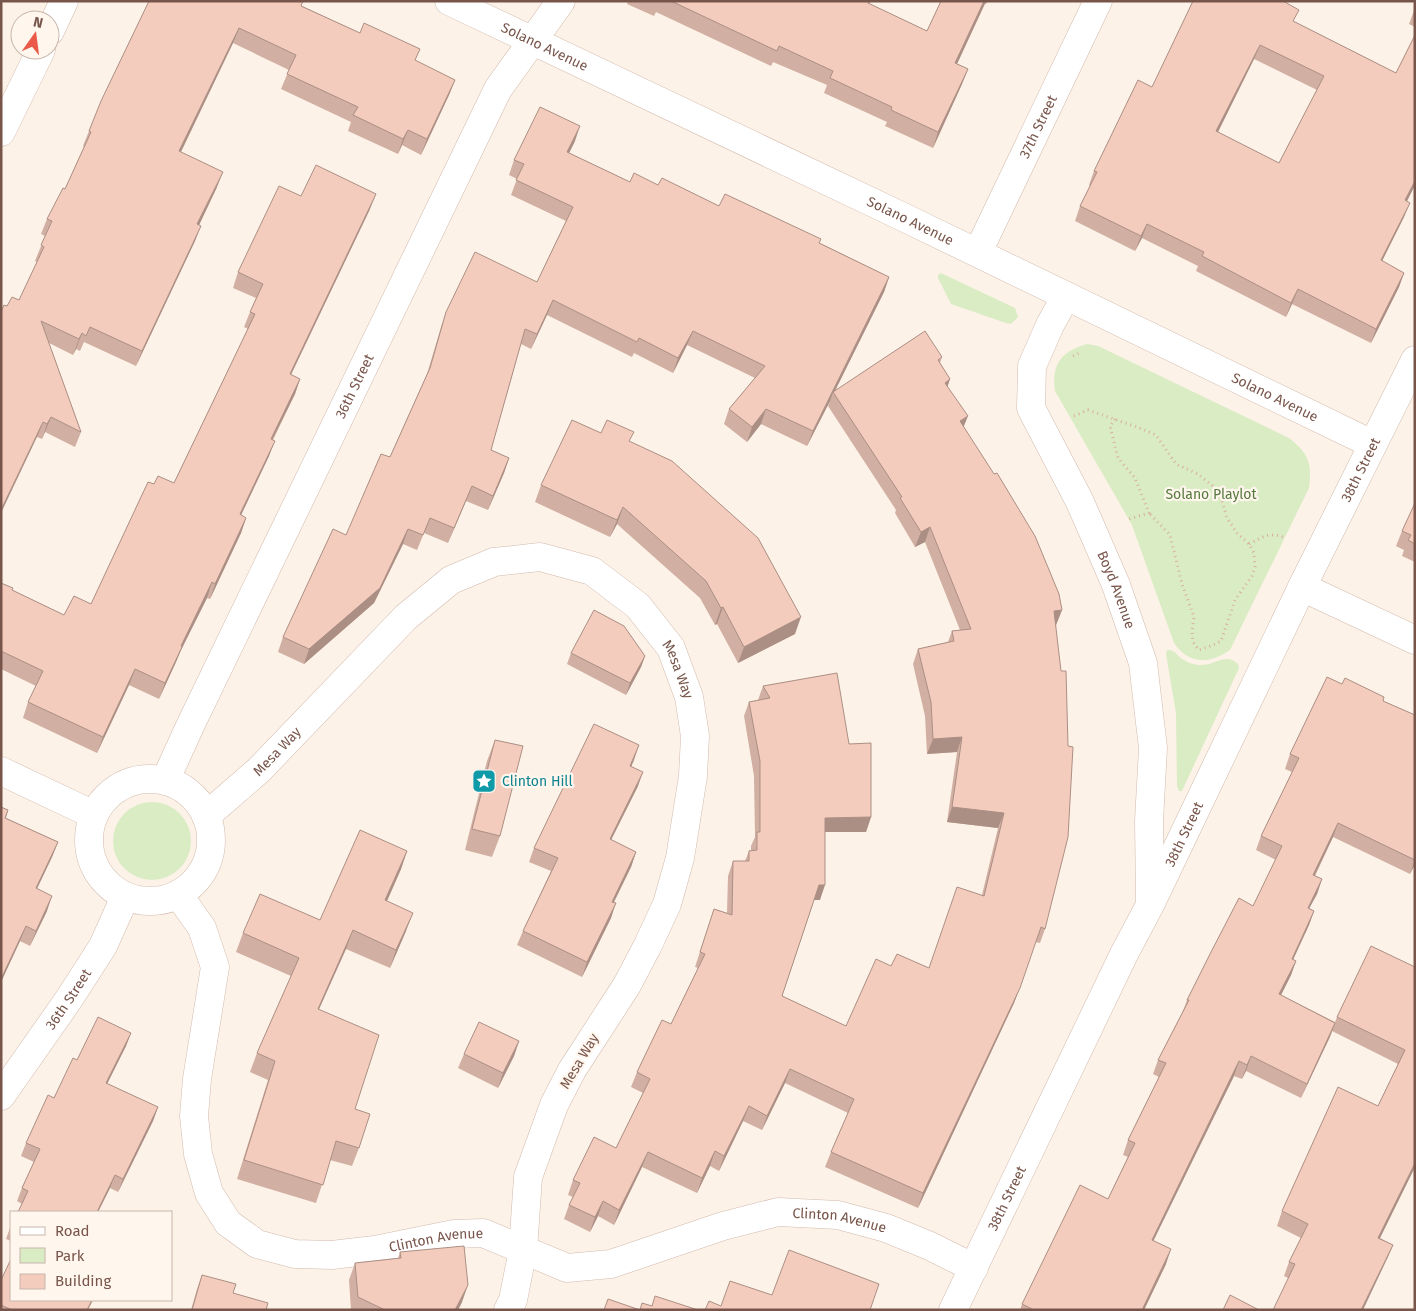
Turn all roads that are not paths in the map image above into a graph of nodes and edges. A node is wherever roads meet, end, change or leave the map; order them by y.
1 (449, 1) edge
2 (561, 1) edge
3 (1098, 1) edge
4 (532, 41) junction
5 (36, 60) edge
6 (1, 132) edge
7 (978, 252) junction
8 (1066, 296) junction
9 (1415, 360) edge
10 (1372, 444) junction
11 (1302, 587) junction
12 (1415, 640) edge
13 (1, 771) edge
14 (165, 781) junction
15 (94, 815) junction
16 (206, 816) junction
17 (178, 894) junction
18 (126, 897) junction
19 (1150, 906) junction
20 (1, 1096) edge
21 (523, 1250) junction
22 (974, 1268) junction
23 (508, 1310) edge
24 (954, 1310) edge

1 - 4 street, Solano Avenue
2 - 4 street, 36th Street
3 - 7 street, 37th Street
4 - 7 street, Solano Avenue
4 - 14 street, 36th Street
5 - 6 street
7 - 8 street, Solano Avenue
8 - 10 street, Solano Avenue
8 - 19 street, Boyd Avenue
9 - 10 street, 38th Street
10 - 11 street, 38th Street
11 - 12 street
11 - 19 street, 38th Street
13 - 15 street
14 - 15 street
14 - 16 street
15 - 18 street
16 - 17 street
16 - 21 street, Mesa Way
17 - 18 street
17 - 21 street, Clinton Avenue
18 - 20 street, 36th Street
19 - 22 street, 38th Street
21 - 22 street, Clinton Avenue
21 - 23 street
22 - 24 street, 38th Street

